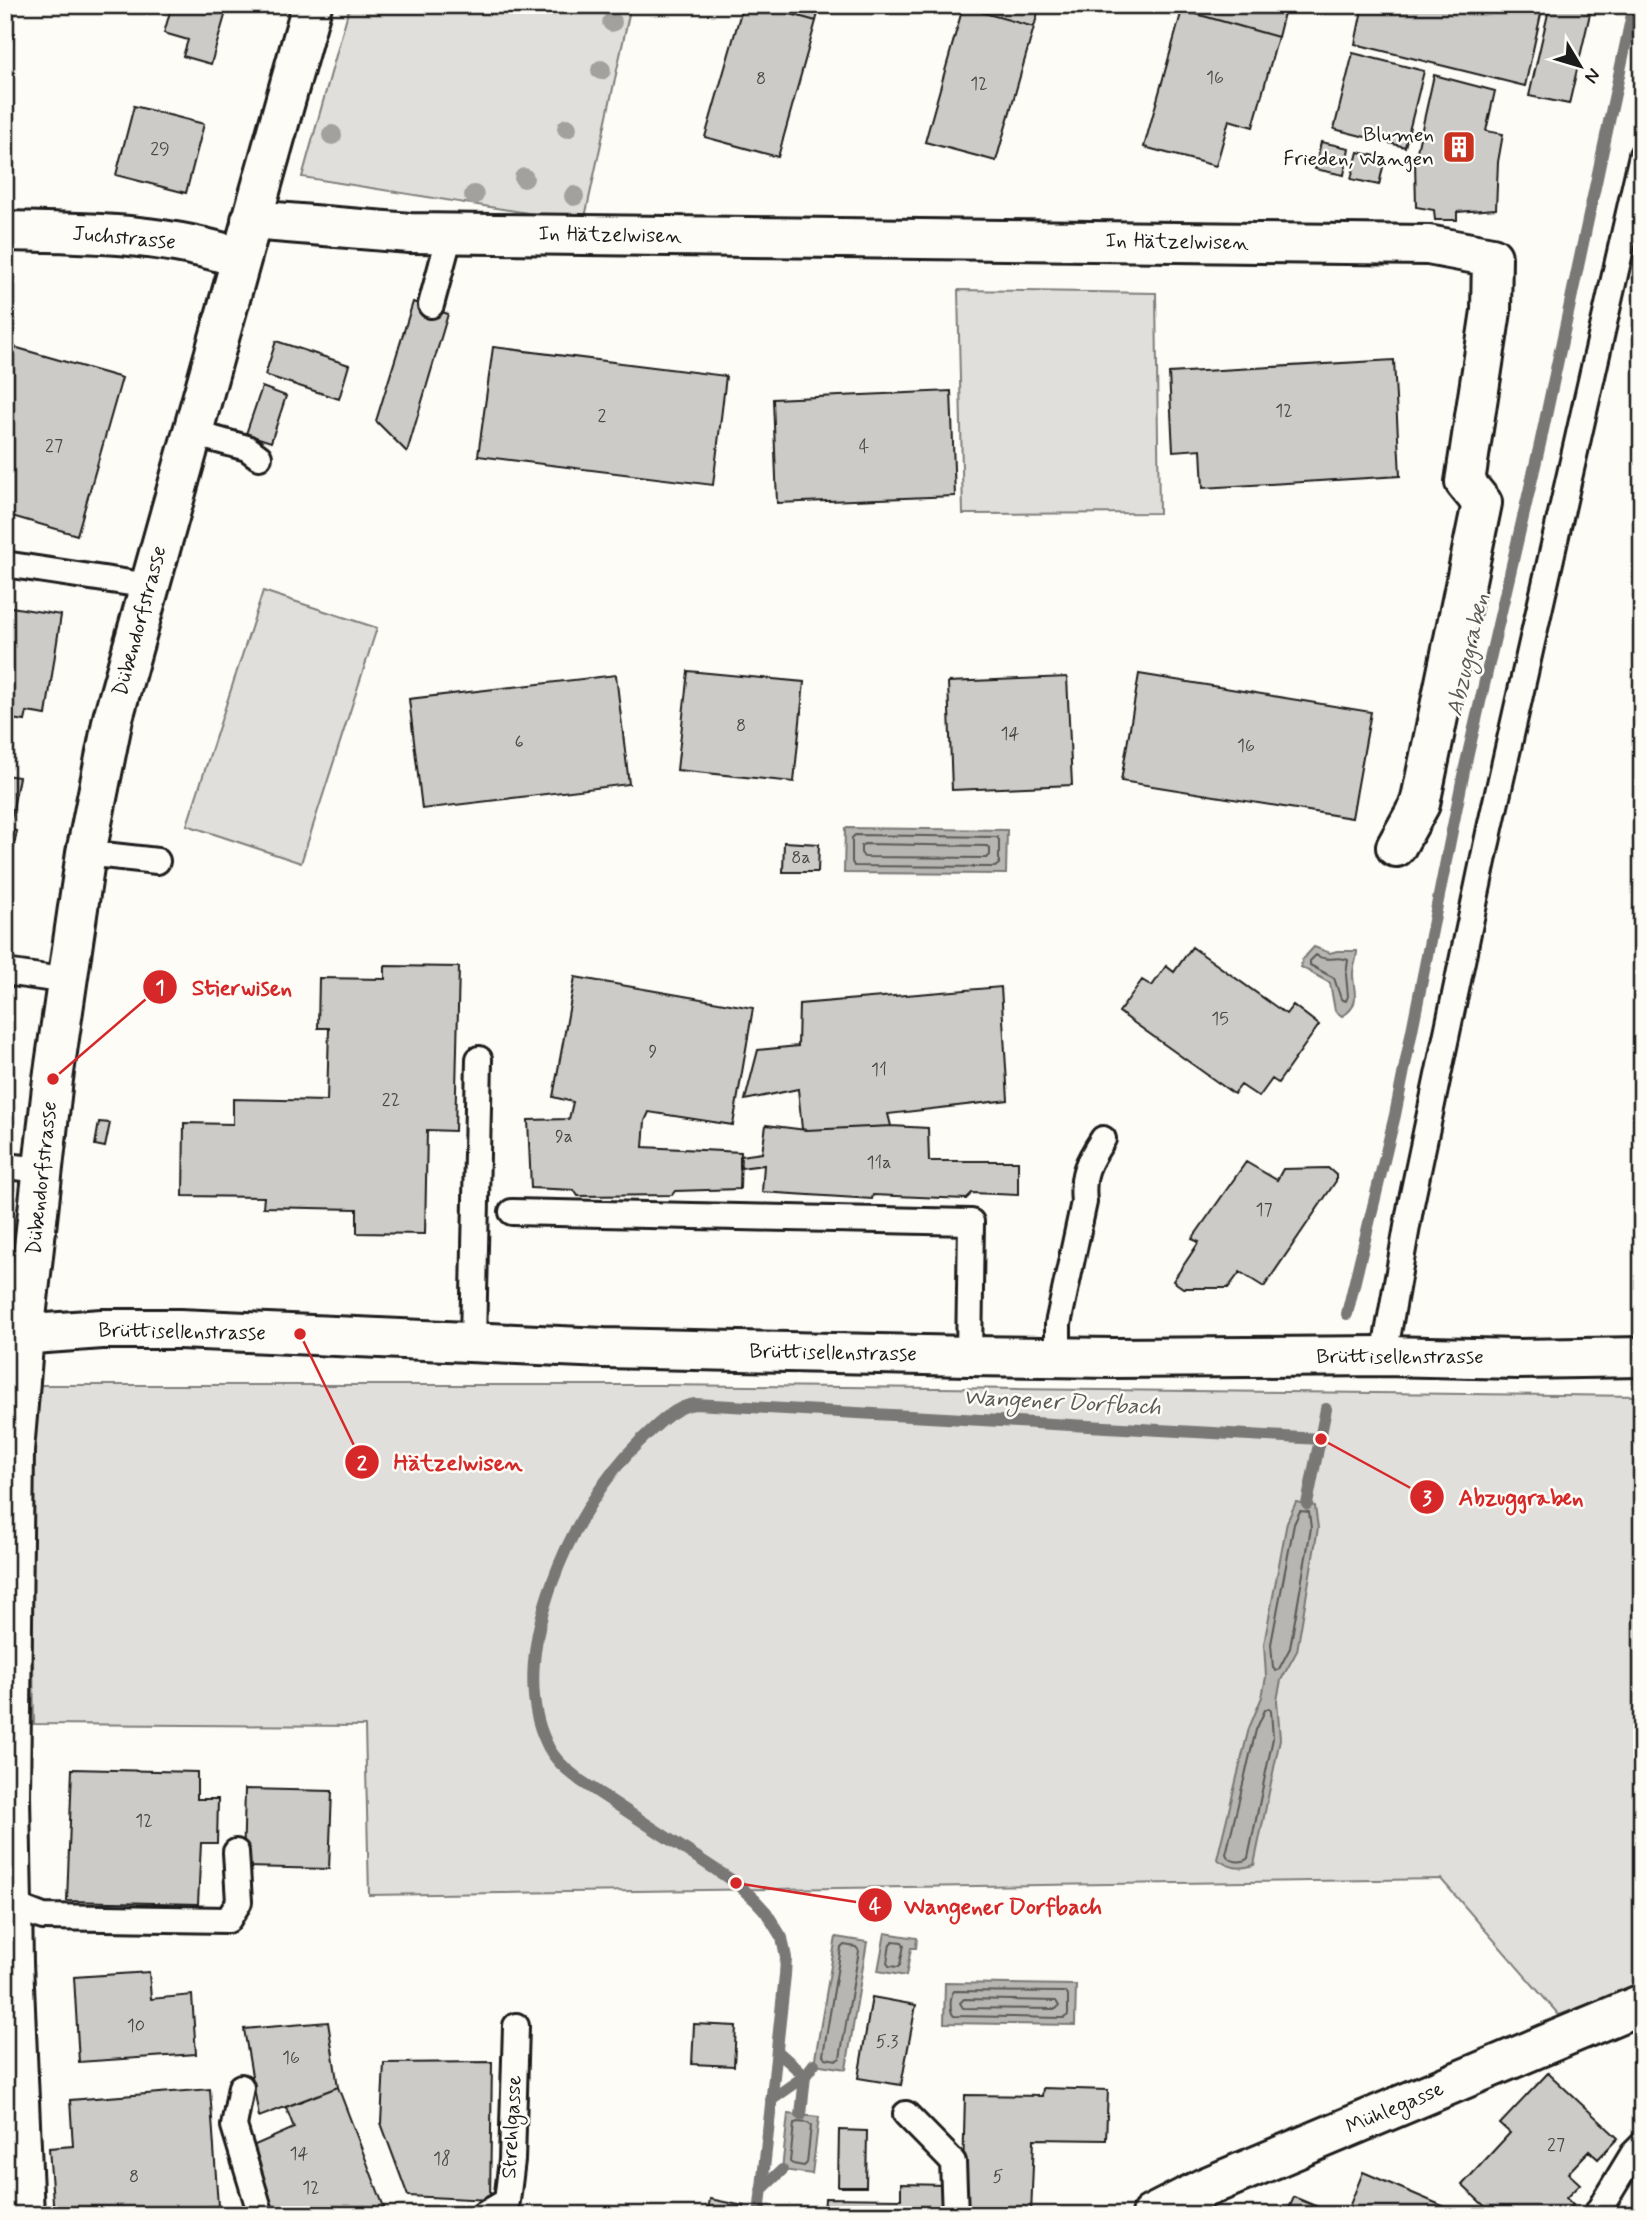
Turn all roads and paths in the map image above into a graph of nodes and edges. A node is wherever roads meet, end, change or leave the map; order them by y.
1 (312, 5) edge
2 (1642, 155) edge
3 (251, 220) junction
4 (5, 231) edge
5 (450, 234) junction
6 (240, 258) junction
7 (431, 305) dead end
8 (192, 433) junction
9 (260, 457) dead end
10 (11, 565) dead end
11 (149, 586) junction
12 (1396, 847) dead end
13 (86, 853) junction
14 (156, 860) dead end
15 (5, 972) edge
16 (68, 981) junction
17 (479, 1059) dead end
18 (1103, 1139) dead end
19 (5, 1166) edge
20 (43, 1170) junction
21 (512, 1212) dead end
22 (15, 1336) edge
23 (473, 1342) junction
24 (969, 1356) junction
25 (1384, 1356) junction
26 (1058, 1357) junction
27 (1642, 1357) edge
28 (236, 1852) dead end
29 (9, 1888) edge
30 (1642, 2004) edge
31 (516, 2026) dead end
32 (241, 2087) dead end
33 (906, 2114) dead end
34 (1642, 2145) edge
35 (24, 2215) edge
36 (261, 2215) edge
37 (483, 2215) edge
38 (954, 2215) edge
39 (1151, 2215) edge
40 (1596, 2215) edge

1 - 3 street, Dübendorfstrasse
2 - 25 lane
3 - 5 street, In Hätzelwisen
3 - 6 street, Dübendorfstrasse
4 - 6 street, Juchstrasse
5 - 7 lane
5 - 12 street, In Hätzelwisen
6 - 8 street, Dübendorfstrasse
8 - 9 lane
8 - 11 street, Dübendorfstrasse
10 - 11 lane
11 - 13 street, Dübendorfstrasse
13 - 14 lane
13 - 16 street, Dübendorfstrasse
15 - 16 lane
16 - 20 street, Dübendorfstrasse
17 - 23 lane
18 - 26 lane
19 - 20 lane
20 - 22 street, Dübendorfstrasse
21 - 24 lane
22 - 23 street, Brüttisellenstrasse
22 - 29 street, Dübendorfstrasse
23 - 24 street, Brüttisellenstrasse
24 - 26 street, Brüttisellenstrasse
25 - 26 street, Brüttisellenstrasse
25 - 27 street, Brüttisellenstrasse
28 - 29 lane
29 - 35 street, Dübendorfstrasse
30 - 39 street, Mühlegasse
31 - 37 lane, Strehlgasse
32 - 36 lane
33 - 38 lane
34 - 40 lane

